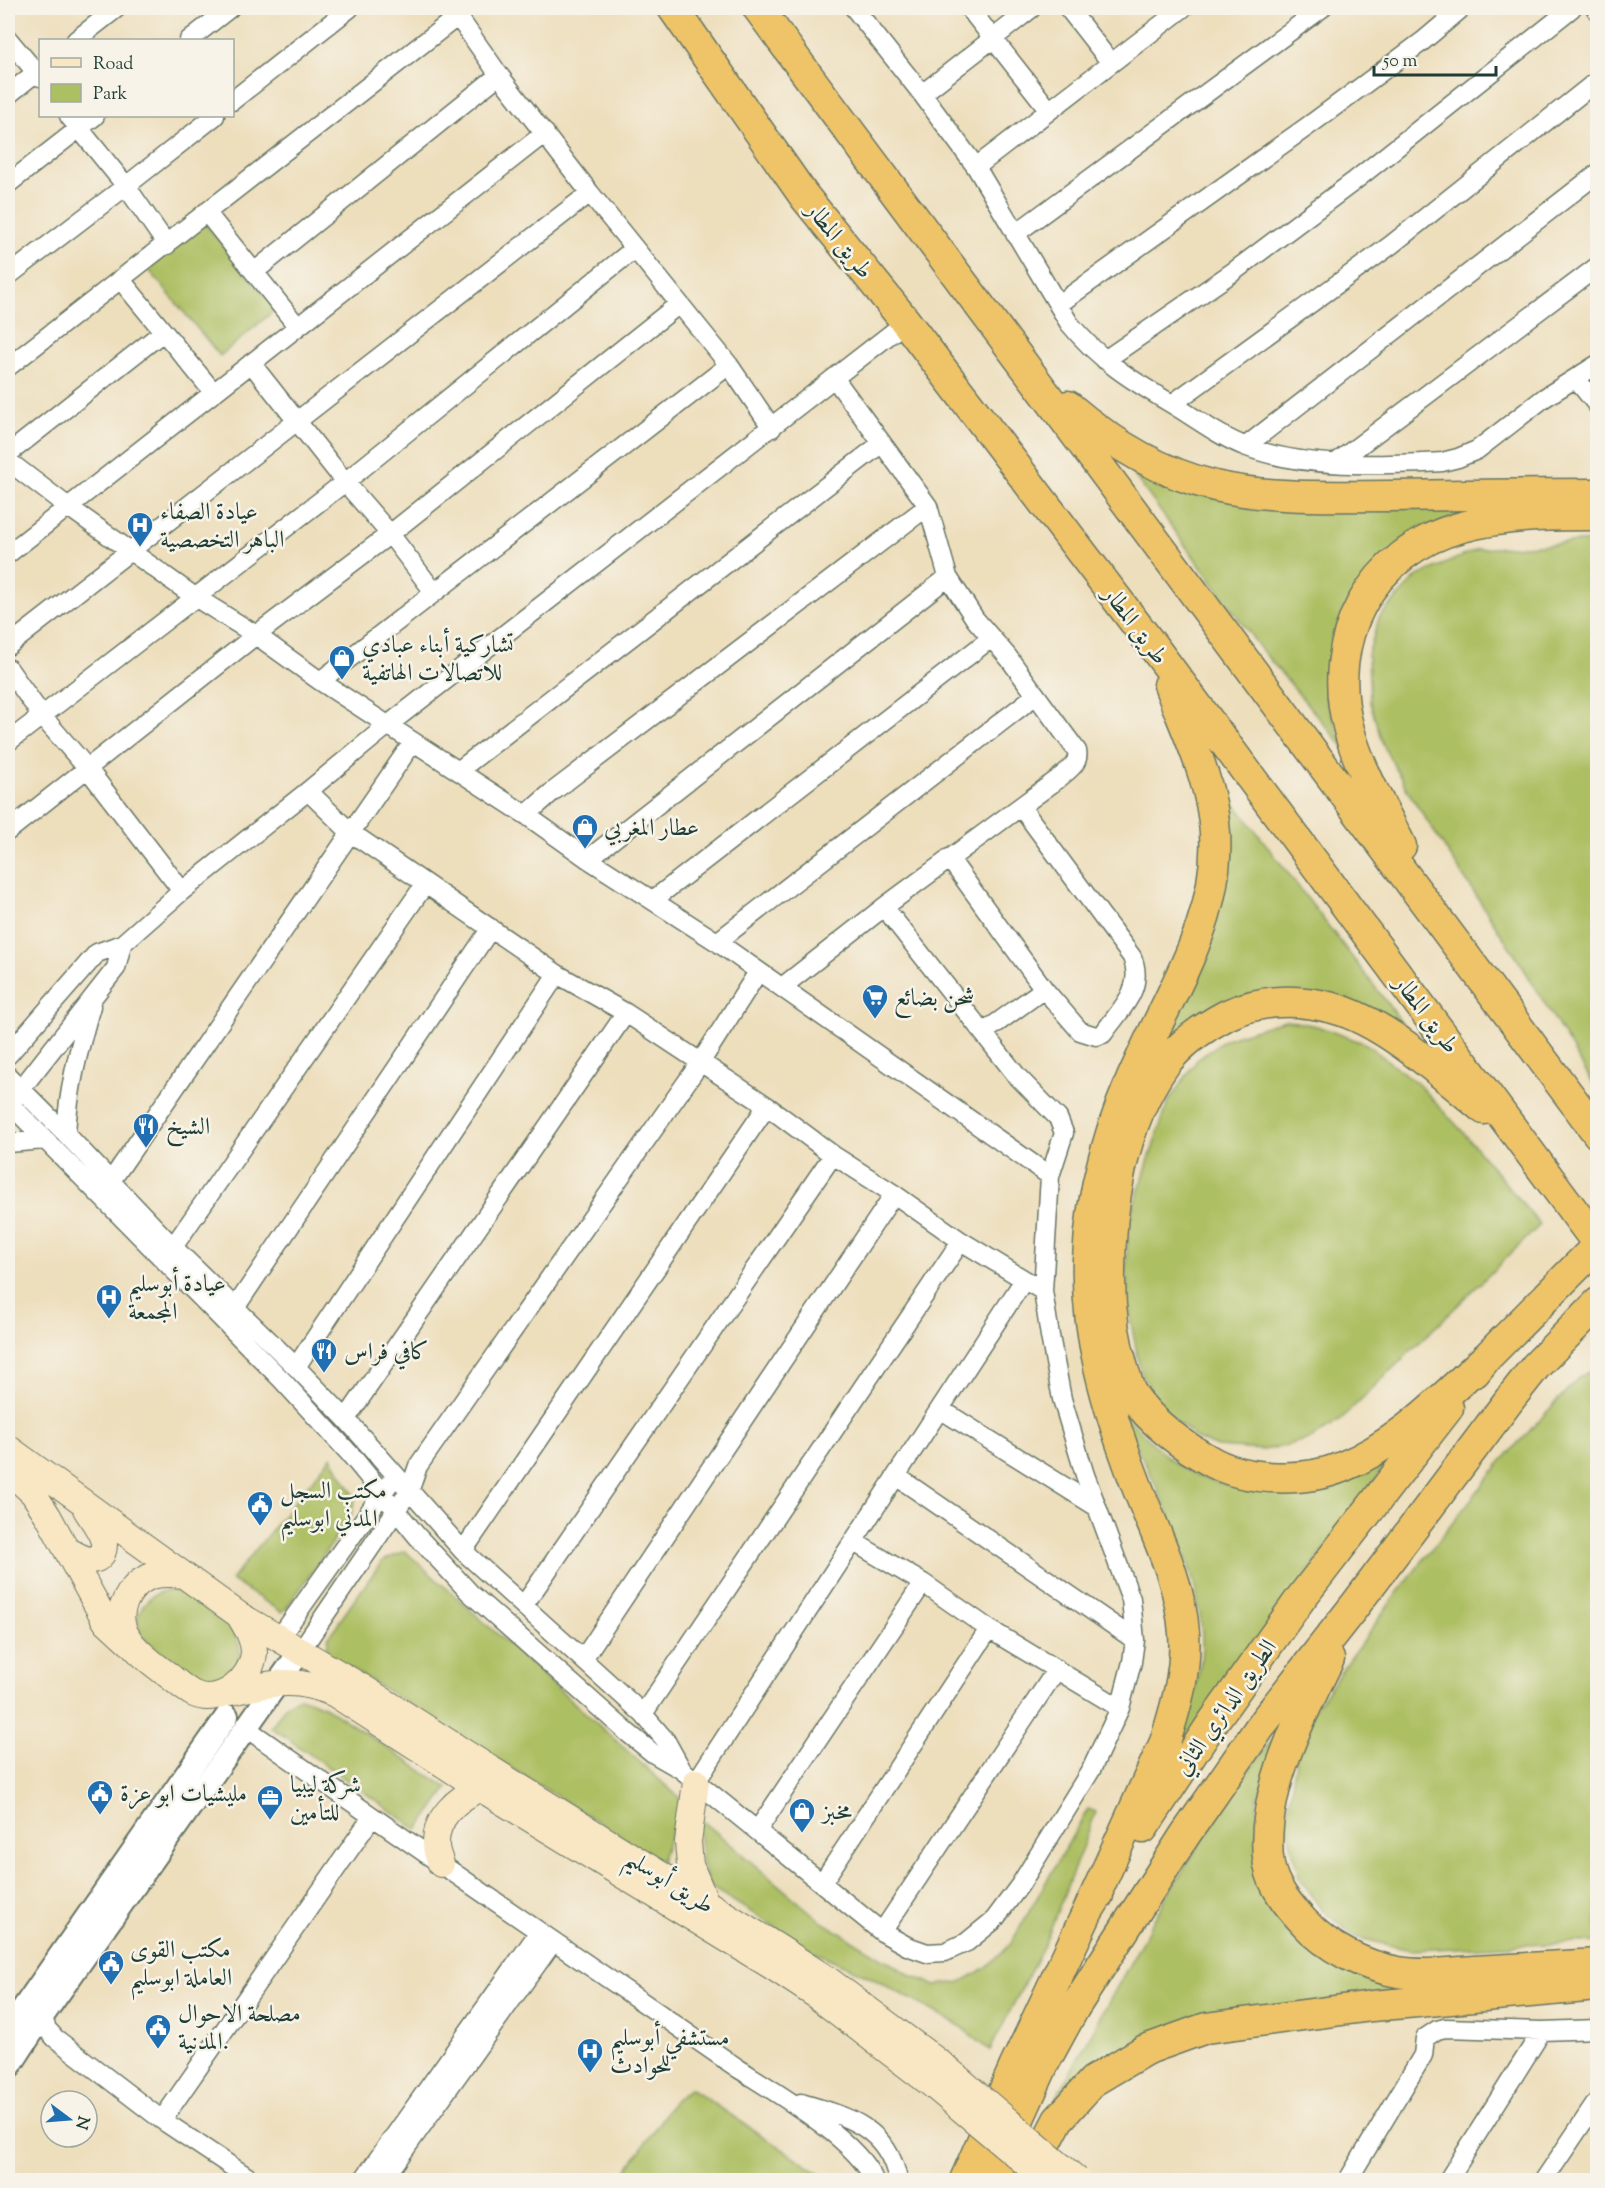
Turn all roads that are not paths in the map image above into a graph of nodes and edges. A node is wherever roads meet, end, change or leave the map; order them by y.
1 (117, 8) edge
2 (230, 8) edge
3 (350, 8) edge
4 (673, 8) edge
5 (758, 8) edge
6 (854, 8) edge
7 (969, 8) edge
8 (1032, 8) edge
9 (1068, 8) edge
10 (1322, 8) edge
11 (1462, 8) edge
12 (1572, 8) edge
13 (1175, 10) edge
14 (455, 12) edge
15 (993, 38) junction
16 (8, 39) edge
17 (77, 39) edge
18 (190, 39) edge
19 (1111, 63) junction
20 (39, 73) edge
21 (499, 75) junction
22 (1598, 80) edge
23 (8, 94) edge
24 (922, 94) junction
25 (234, 99) edge
26 (1049, 110) junction
27 (91, 117) edge
28 (214, 117) edge
29 (73, 122) edge
30 (545, 133) junction
31 (975, 167) junction
32 (1598, 173) edge
33 (8, 184) edge
34 (126, 186) junction
35 (590, 193) junction
36 (206, 212) junction
37 (1015, 234) junction
38 (167, 245) junction
39 (634, 249) junction
40 (1598, 266) edge
41 (255, 272) junction
42 (8, 276) edge
43 (121, 280) junction
44 (679, 304) junction
45 (1059, 304) junction
46 (906, 322) junction
47 (298, 327) junction
48 (163, 332) junction
49 (1105, 360) junction
50 (250, 363) junction
51 (1598, 364) edge
52 (729, 365) junction
53 (8, 367) edge
54 (1032, 377) junction
55 (834, 379) junction
56 (1576, 379) junction
57 (214, 393) junction
58 (1172, 404) junction
59 (1598, 406) edge
60 (298, 422) junction
61 (772, 428) junction
62 (882, 443) junction
63 (1246, 446) junction
64 (8, 454) edge
65 (8, 461) edge
66 (1336, 463) junction
67 (345, 482) junction
68 (1598, 494) edge
69 (67, 506) junction
70 (928, 506) junction
71 (1598, 515) edge
72 (390, 534) junction
73 (130, 550) junction
74 (8, 554) edge
75 (948, 578) junction
76 (434, 592) junction
77 (195, 597) junction
78 (256, 635) junction
79 (990, 639) junction
80 (8, 646) edge
81 (1155, 649) junction
82 (8, 668) edge
83 (320, 681) junction
84 (1036, 695) junction
85 (42, 716) junction
86 (388, 725) junction
87 (8, 742) edge
88 (413, 742) junction
89 (87, 768) junction
90 (458, 771) junction
91 (308, 791) junction
92 (1021, 807) junction
93 (526, 815) junction
94 (8, 831) edge
95 (350, 832) junction
96 (949, 858) junction
97 (588, 859) junction
98 (425, 884) junction
99 (182, 891) junction
100 (653, 900) junction
101 (1426, 900) junction
102 (884, 907) junction
103 (491, 928) junction
104 (717, 942) junction
105 (122, 944) junction
106 (758, 972) junction
107 (557, 974) junction
108 (782, 987) junction
109 (1044, 989) junction
110 (93, 998) junction
111 (626, 1013) junction
112 (983, 1033) junction
113 (8, 1055) edge
114 (700, 1063) junction
115 (8, 1076) edge
116 (21, 1090) junction
117 (8, 1104) edge
118 (767, 1106) junction
119 (66, 1134) junction
120 (1598, 1134) edge
121 (1519, 1137) junction
122 (45, 1140) junction
123 (8, 1143) edge
124 (833, 1155) junction
125 (1050, 1176) junction
126 (111, 1181) junction
127 (894, 1194) junction
128 (961, 1241) junction
129 (1598, 1244) edge
130 (173, 1247) junction
131 (1024, 1280) junction
132 (1043, 1291) junction
133 (235, 1308) junction
134 (1592, 1308) edge
135 (1487, 1357) junction
136 (296, 1367) junction
137 (940, 1409) junction
138 (346, 1419) junction
139 (8, 1448) edge
140 (418, 1466) junction
141 (8, 1470) edge
142 (397, 1475) junction
143 (896, 1476) junction
144 (410, 1489) junction
145 (381, 1491) junction
146 (81, 1501) junction
147 (1097, 1507) junction
148 (397, 1509) junction
149 (854, 1542) junction
150 (67, 1550) junction
151 (463, 1551) junction
152 (182, 1575) junction
153 (923, 1583) junction
154 (1356, 1604) junction
155 (524, 1605) junction
156 (239, 1615) junction
157 (989, 1629) junction
158 (1135, 1640) junction
159 (130, 1643) junction
160 (291, 1643) junction
161 (584, 1659) junction
162 (1057, 1669) junction
163 (278, 1683) junction
164 (1120, 1708) junction
165 (233, 1712) junction
166 (643, 1714) junction
167 (689, 1776) junction
168 (480, 1788) junction
169 (372, 1817) junction
170 (757, 1831) junction
171 (441, 1864) junction
172 (822, 1883) junction
173 (706, 1904) junction
174 (1088, 1911) junction
175 (882, 1932) junction
176 (546, 1937) junction
177 (1598, 1964) edge
178 (1598, 1986) edge
179 (34, 1991) junction
180 (42, 2017) junction
181 (1598, 2029) edge
182 (8, 2030) edge
183 (1542, 2031) junction
184 (8, 2069) edge
185 (940, 2077) junction
186 (786, 2100) junction
187 (1598, 2100) edge
188 (162, 2120) junction
189 (252, 2181) edge
190 (363, 2181) edge
191 (383, 2181) edge
192 (874, 2181) edge
193 (898, 2181) edge
194 (965, 2181) edge
195 (994, 2181) edge
196 (1026, 2181) edge
197 (1046, 2181) edge
198 (1077, 2181) edge
199 (1348, 2181) edge
200 (1448, 2181) edge
201 (1544, 2181) edge

1 - 17 street
2 - 18 street
3 - 25 street
4 - 46 highway, طريق المطار
5 - 54 highway
6 - 24 street
7 - 15 street
8 - 15 street
9 - 19 street
10 - 37 street
11 - 45 street
12 - 49 street
13 - 19 street
14 - 21 street
14 - 36 street
15 - 24 street
15 - 26 street
16 - 20 street
19 - 26 street
20 - 23 street
21 - 30 street
21 - 41 street
22 - 58 street
24 - 31 street
26 - 31 street
27 - 29 street
28 - 34 street
29 - 33 street
29 - 34 street
30 - 35 street
30 - 47 street
31 - 37 street
32 - 63 street
34 - 38 street
34 - 42 street
35 - 39 street
35 - 60 street
36 - 38 street
36 - 41 street
37 - 45 street
38 - 43 street
39 - 44 street
39 - 67 street
40 - 66 street
41 - 47 street
43 - 48 street
43 - 53 street
44 - 52 street
44 - 72 street
45 - 49 street
46 - 55 street
46 - 81 highway, طريق المطار
47 - 50 street
48 - 57 street
48 - 64 street
49 - 58 street
50 - 57 street
50 - 60 street
51 - 56 street
52 - 61 street
52 - 76 street
54 - 68 highway
54 - 101 highway
55 - 61 street
55 - 62 street
56 - 59 street
56 - 66 street
57 - 69 street
58 - 63 street
60 - 67 street
60 - 73 street
61 - 86 street
62 - 70 street
62 - 90 street
63 - 66 street
65 - 69 street
67 - 72 street
67 - 77 street
69 - 73 street
69 - 74 street
70 - 75 street
70 - 93 street
71 - 101 highway
72 - 76 street
72 - 78 street
73 - 77 street
73 - 80 street
75 - 79 street
75 - 97 street
76 - 83 street
77 - 78 street
77 - 85 street
78 - 83 street
78 - 89 street
79 - 84 street
79 - 100 street
81 - 121 highway, طريق المطار
81 - 174 highway
82 - 85 street
83 - 86 street
84 - 92 street
84 - 104 street
85 - 87 street
85 - 89 street
86 - 88 street
86 - 91 street
88 - 90 street
88 - 95 street
89 - 94 street
89 - 99 street
90 - 93 street
91 - 95 street
91 - 99 street
92 - 96 street
92 - 109 street
93 - 97 street
95 - 98 street
95 - 126 street
96 - 102 street
96 - 109 street
97 - 100 street
98 - 103 street
98 - 130 street
99 - 105 street
100 - 104 street
101 - 120 highway
102 - 108 street
102 - 112 street
103 - 107 street
103 - 133 street
104 - 106 street
105 - 110 street
105 - 113 street
106 - 108 street
106 - 114 street
107 - 111 street
107 - 136 street
108 - 125 street
109 - 112 street
110 - 116 street
110 - 119 street
111 - 114 street
111 - 138 street
112 - 125 street
114 - 118 street
114 - 140 street
115 - 116 street
116 - 117 street
116 - 119 street
117 - 122 street
118 - 124 street
118 - 151 street
119 - 126 street
121 - 129 highway, طريق المطار
121 - 135 highway
122 - 123 street
122 - 145 street
124 - 127 street
124 - 155 street
125 - 132 street
126 - 130 street
127 - 128 street
127 - 161 street
128 - 131 street
128 - 166 street
129 - 135 highway, الطريق الدائري الثاني
130 - 133 street
131 - 132 street
131 - 137 street
132 - 147 street
133 - 136 street
134 - 154 highway, الطريق الدائري الثاني
135 - 174 highway, الطريق الدائري الثاني
136 - 138 street
137 - 143 street
137 - 147 street
138 - 142 street
139 - 146 main road, طريق أبوسليم
140 - 142 street
140 - 144 street
141 - 150 main road
142 - 144 street
142 - 145 street
143 - 149 street
143 - 158 street
144 - 148 street
144 - 151 street
145 - 148 street
145 - 160 street
146 - 150 main road
146 - 152 main road, طريق أبوسليم
147 - 158 street
148 - 160 street
148 - 167 street
149 - 153 street
149 - 167 street
150 - 159 main road
151 - 155 street
152 - 156 main road, طريق أبوسليم
152 - 159 main road
153 - 157 street
153 - 170 street
154 - 177 highway
154 - 195 highway, الطريق الدائري الثاني
155 - 161 street
156 - 160 main road, طريق أبوسليم
156 - 165 main road
157 - 162 street
157 - 172 street
158 - 164 street
159 - 165 main road, طريق أبوسليم
160 - 163 street
160 - 173 main road, طريق أبوسليم
161 - 166 street
162 - 164 street
162 - 175 street
163 - 165 main road, طريق أبوسليم
163 - 165 street
163 - 168 main road, طريق أبوسليم
164 - 175 street
165 - 169 street
165 - 179 street
165 - 180 street
166 - 167 street
167 - 170 street
167 - 173 main road
168 - 171 main road
168 - 185 main road, طريق أبوسليم
169 - 171 street
169 - 188 street
170 - 172 street
171 - 176 street
172 - 175 street
173 - 185 main road, طريق أبوسليم
174 - 194 highway, الطريق الدائري الثاني
176 - 186 street
176 - 190 street
176 - 191 street
178 - 196 highway
179 - 180 street
179 - 182 street
180 - 184 street
180 - 188 street
181 - 183 street
183 - 199 street
183 - 200 street
185 - 197 main road, طريق أبوسليم, bridge
185 - 198 main road, طريق أبوسليم, bridge
186 - 192 street
186 - 193 street
187 - 201 street
188 - 189 street

